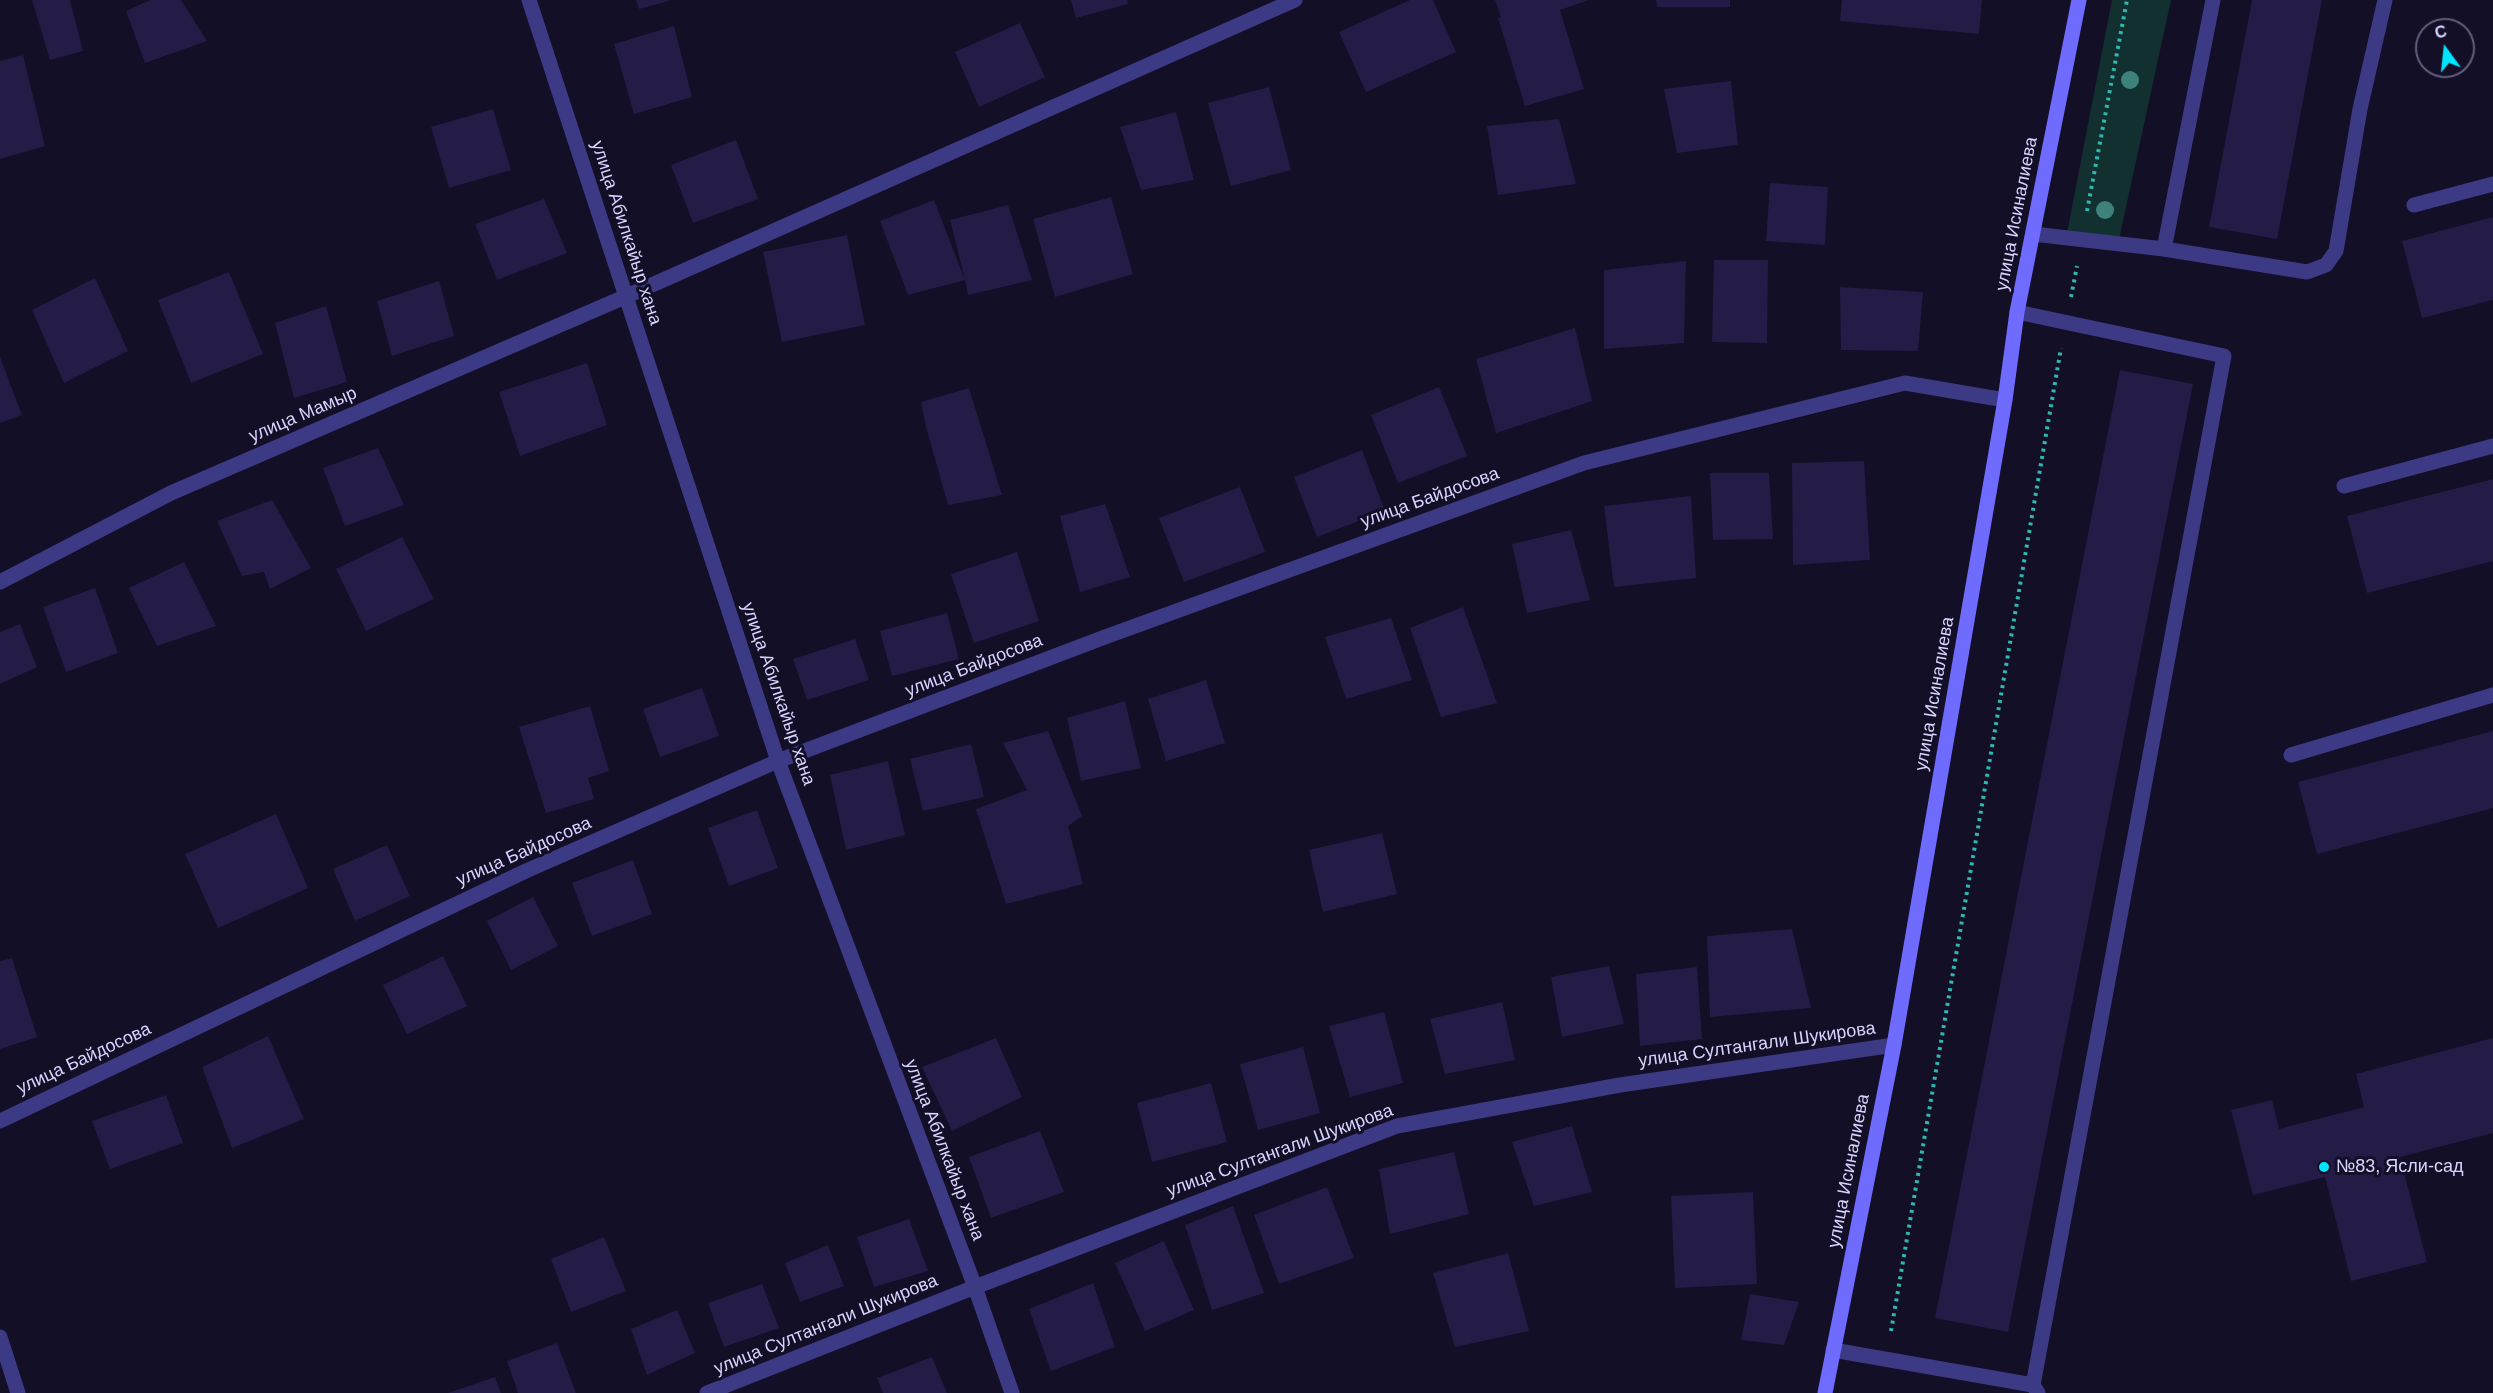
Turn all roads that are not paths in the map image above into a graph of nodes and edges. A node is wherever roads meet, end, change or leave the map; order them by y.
1 (529, 0) edge
2 (1294, 0) edge
3 (2079, 0) edge
4 (2213, 0) edge
5 (2385, 0) edge
6 (2493, 184) edge
7 (2414, 205) dead end
8 (2033, 234) junction
9 (2164, 249) junction
10 (627, 296) junction
11 (2017, 312) junction
12 (2005, 400) junction
13 (2493, 446) edge
14 (2344, 486) dead end
15 (0, 582) edge
16 (2493, 695) edge
17 (2291, 754) dead end
18 (778, 760) junction
19 (1894, 1045) junction
20 (0, 1121) edge
21 (975, 1287) junction
22 (0, 1337) edge
23 (1833, 1350) junction
24 (2036, 1389) edge
25 (18, 1393) edge
26 (707, 1393) edge
27 (1012, 1393) edge
28 (1825, 1393) edge

1 - 10 street, улица Абилкайыр хана
2 - 10 street, улица Мамыр
3 - 8 street, улица Исиналиева
4 - 9 street
5 - 9 street
6 - 7 street
8 - 9 street
8 - 11 street, улица Исиналиева
10 - 15 street, улица Мамыр
10 - 18 street, улица Абилкайыр хана
11 - 12 street, улица Исиналиева
11 - 24 street
12 - 18 street, улица Байдосова
12 - 19 street, улица Исиналиева
13 - 14 street
16 - 17 street
18 - 20 street, улица Байдосова
18 - 21 street, улица Абилкайыр хана
19 - 21 street, улица Султангали Шукирова
19 - 23 street, улица Исиналиева
21 - 26 street, улица Султангали Шукирова
21 - 27 street, улица Абилкайыр хана
22 - 25 street
23 - 24 street
23 - 28 street, улица Исиналиева

